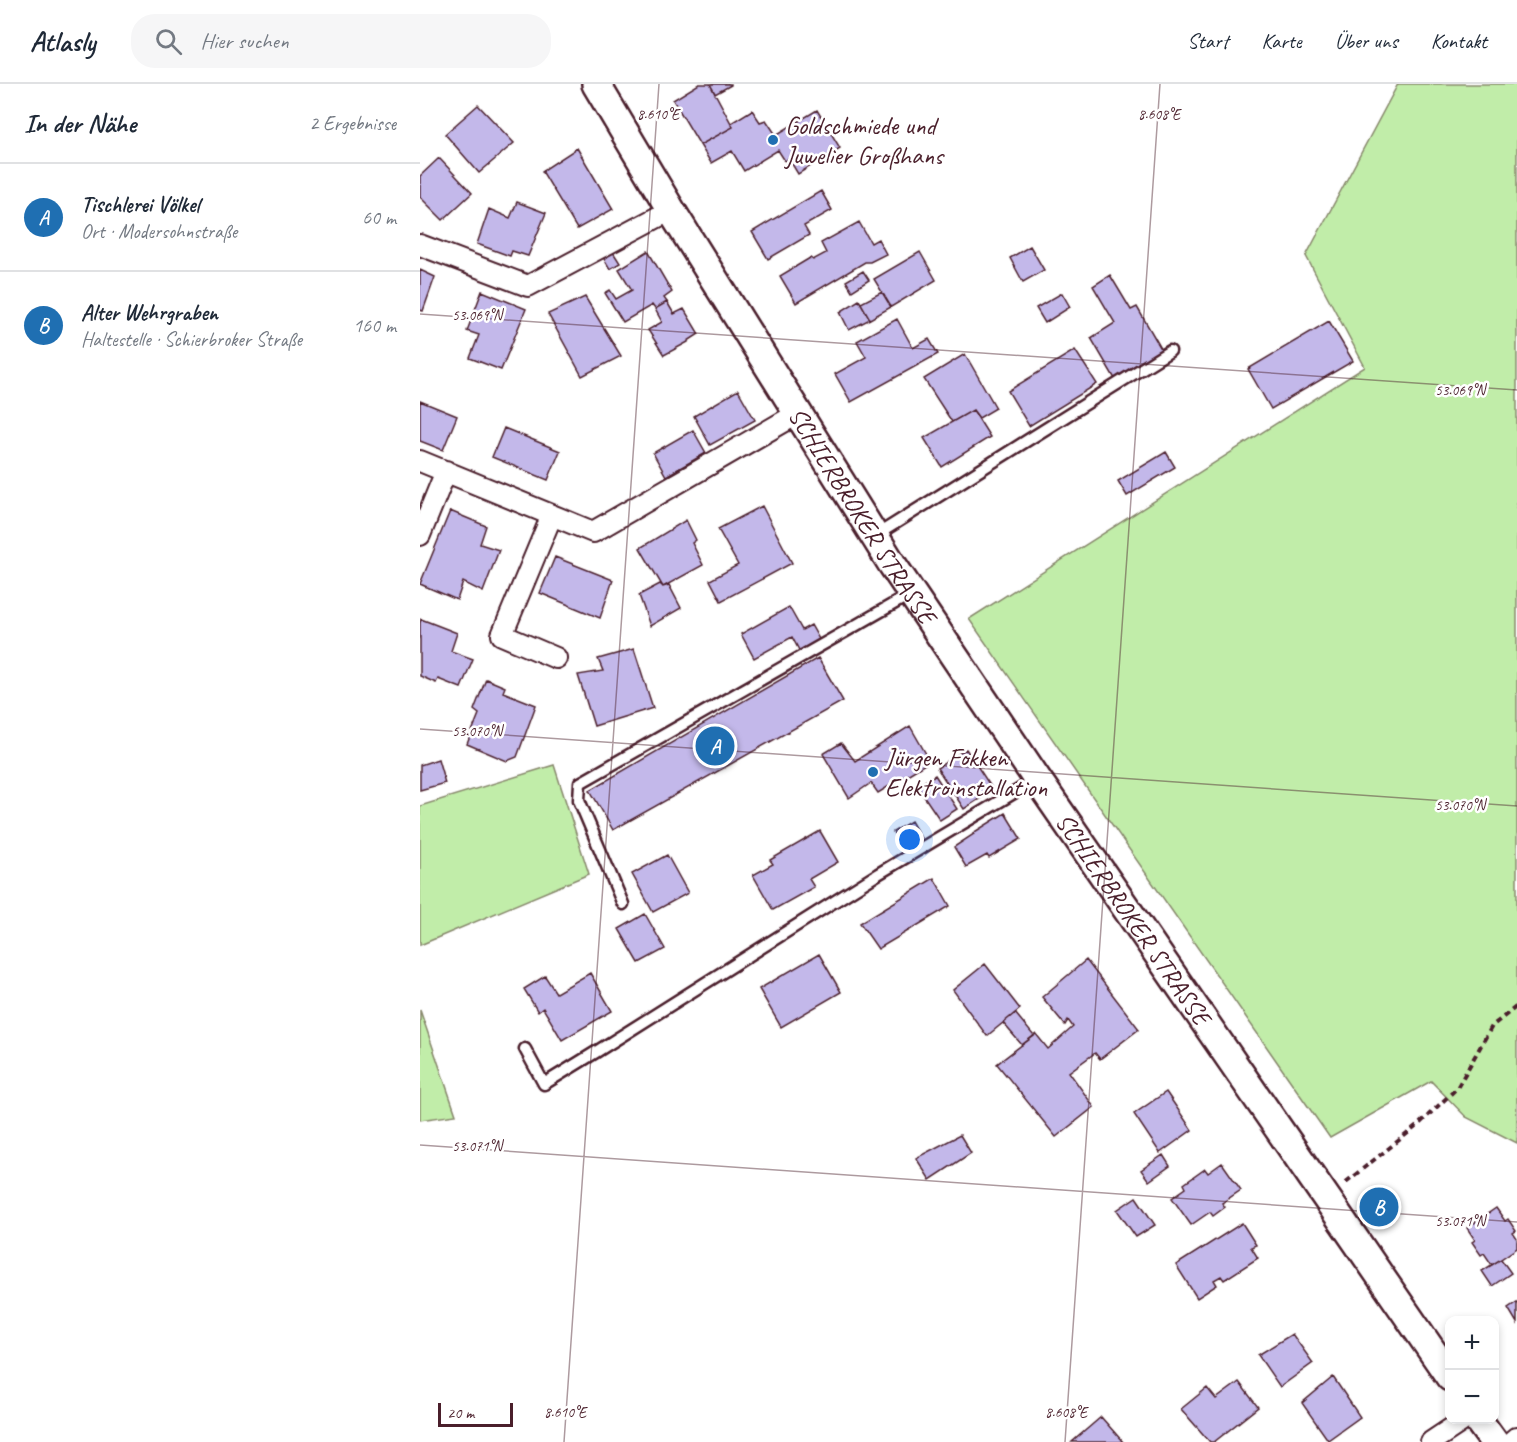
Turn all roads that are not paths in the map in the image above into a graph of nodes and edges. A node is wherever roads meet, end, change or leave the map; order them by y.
1 (596, 84) edge
2 (671, 210) junction
3 (420, 245) edge
4 (1170, 351) dead end
5 (797, 414) junction
6 (420, 461) edge
7 (446, 471) junction
8 (552, 516) junction
9 (420, 535) edge
10 (874, 536) junction
11 (912, 593) junction
12 (556, 658) dead end
13 (1037, 779) junction
14 (623, 904) dead end
15 (525, 1049) dead end
16 (1445, 1371) edge
17 (1457, 1424) edge
18 (1481, 1424) edge
19 (1517, 1437) edge
20 (1431, 1442) edge
21 (1494, 1442) edge
22 (1511, 1442) edge

1 - 2 main road, SCHIERBROKER STRASSE
2 - 3 street
2 - 5 main road, SCHIERBROKER STRASSE
4 - 10 lane
5 - 8 street
5 - 10 main road, SCHIERBROKER STRASSE
6 - 7 street
7 - 8 street
7 - 9 street
8 - 12 street
10 - 11 main road, SCHIERBROKER STRASSE
11 - 13 main road, SCHIERBROKER STRASSE
11 - 14 lane
13 - 15 lane
13 - 16 main road, SCHIERBROKER STRASSE
17 - 20 street
18 - 21 main road
19 - 22 street

